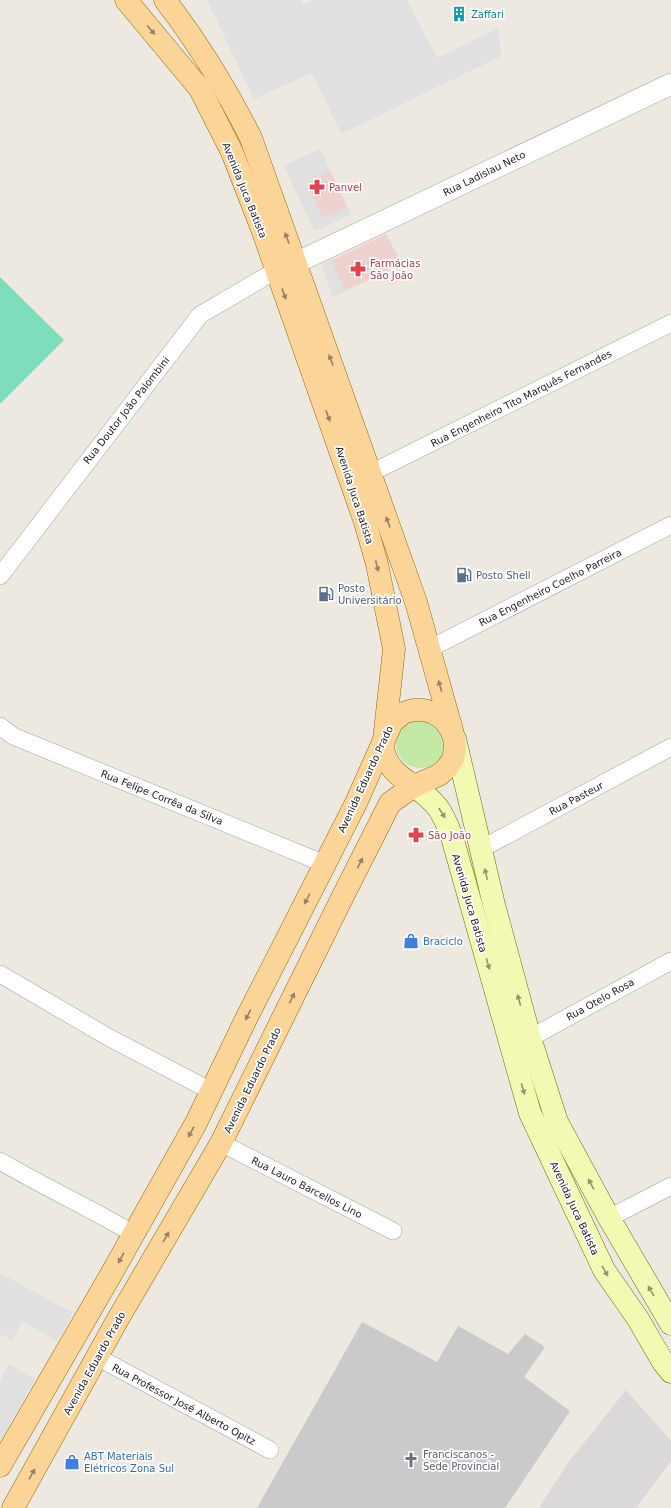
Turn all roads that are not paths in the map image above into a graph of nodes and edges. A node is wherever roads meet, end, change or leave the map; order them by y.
1 (126, 0) edge
2 (165, 0) edge
3 (671, 84) edge
4 (296, 263) junction
5 (275, 271) junction
6 (671, 323) edge
7 (371, 473) junction
8 (671, 525) edge
9 (0, 576) edge
10 (429, 648) junction
11 (0, 726) edge
12 (454, 737) junction
13 (384, 738) junction
14 (671, 747) edge
15 (414, 786) junction
16 (480, 849) junction
17 (325, 864) junction
18 (671, 960) edge
19 (0, 974) edge
20 (530, 1038) junction
21 (211, 1091) junction
22 (221, 1143) junction
23 (0, 1161) edge
24 (671, 1186) edge
25 (609, 1218) junction
26 (393, 1231) dead end
27 (134, 1234) junction
28 (109, 1278) junction
29 (118, 1319) junction
30 (671, 1324) edge
31 (97, 1357) junction
32 (671, 1372) edge
33 (270, 1450) dead end
34 (0, 1466) edge
35 (13, 1508) edge

1 -> 5 main road, Avenida Juca Batista
4 -> 2 main road
3 - 4 street, Rua Ladislau Neto
7 -> 4 main road
5 - 9 street, Rua Doutor João Palombini
5 -> 13 main road, Avenida Juca Batista
6 - 7 street, Rua Engenheiro Tito Marquês Fernandes
10 -> 7 main road
8 - 10 street, Rua Engenheiro Coelho Parreira
12 -> 10 main road
11 - 17 street, Rua Felipe Corrêa da Silva
12 - 13 main road, Avenida Eduardo Prado
12 - 15 main road, Avenida Eduardo Prado
12 - 16 main road
13 - 15 main road, Avenida Juca Batista
13 - 17 main road, Avenida Eduardo Prado
14 - 16 street, Rua Pasteur
22 -> 15 main road, Avenida Eduardo Prado
15 -> 32 main road, Avenida Juca Batista
20 -> 16 main road
17 -> 21 main road, Avenida Eduardo Prado
18 - 20 street, Rua Otelo Rosa
19 - 21 street
25 -> 20 main road
21 -> 27 main road, Avenida Eduardo Prado
22 - 26 street, Rua Lauro Barcellos Lino
29 -> 22 main road, Avenida Eduardo Prado
23 - 27 street
24 - 25 street
30 -> 25 main road
27 -> 28 main road, Avenida Eduardo Prado
28 - 29 main road
28 - 34 main road, Avenida Eduardo Prado
29 - 31 main road, Avenida Eduardo Prado
31 - 33 street, Rua Professor José Alberto Opitz
35 -> 31 main road, Avenida Eduardo Prado

